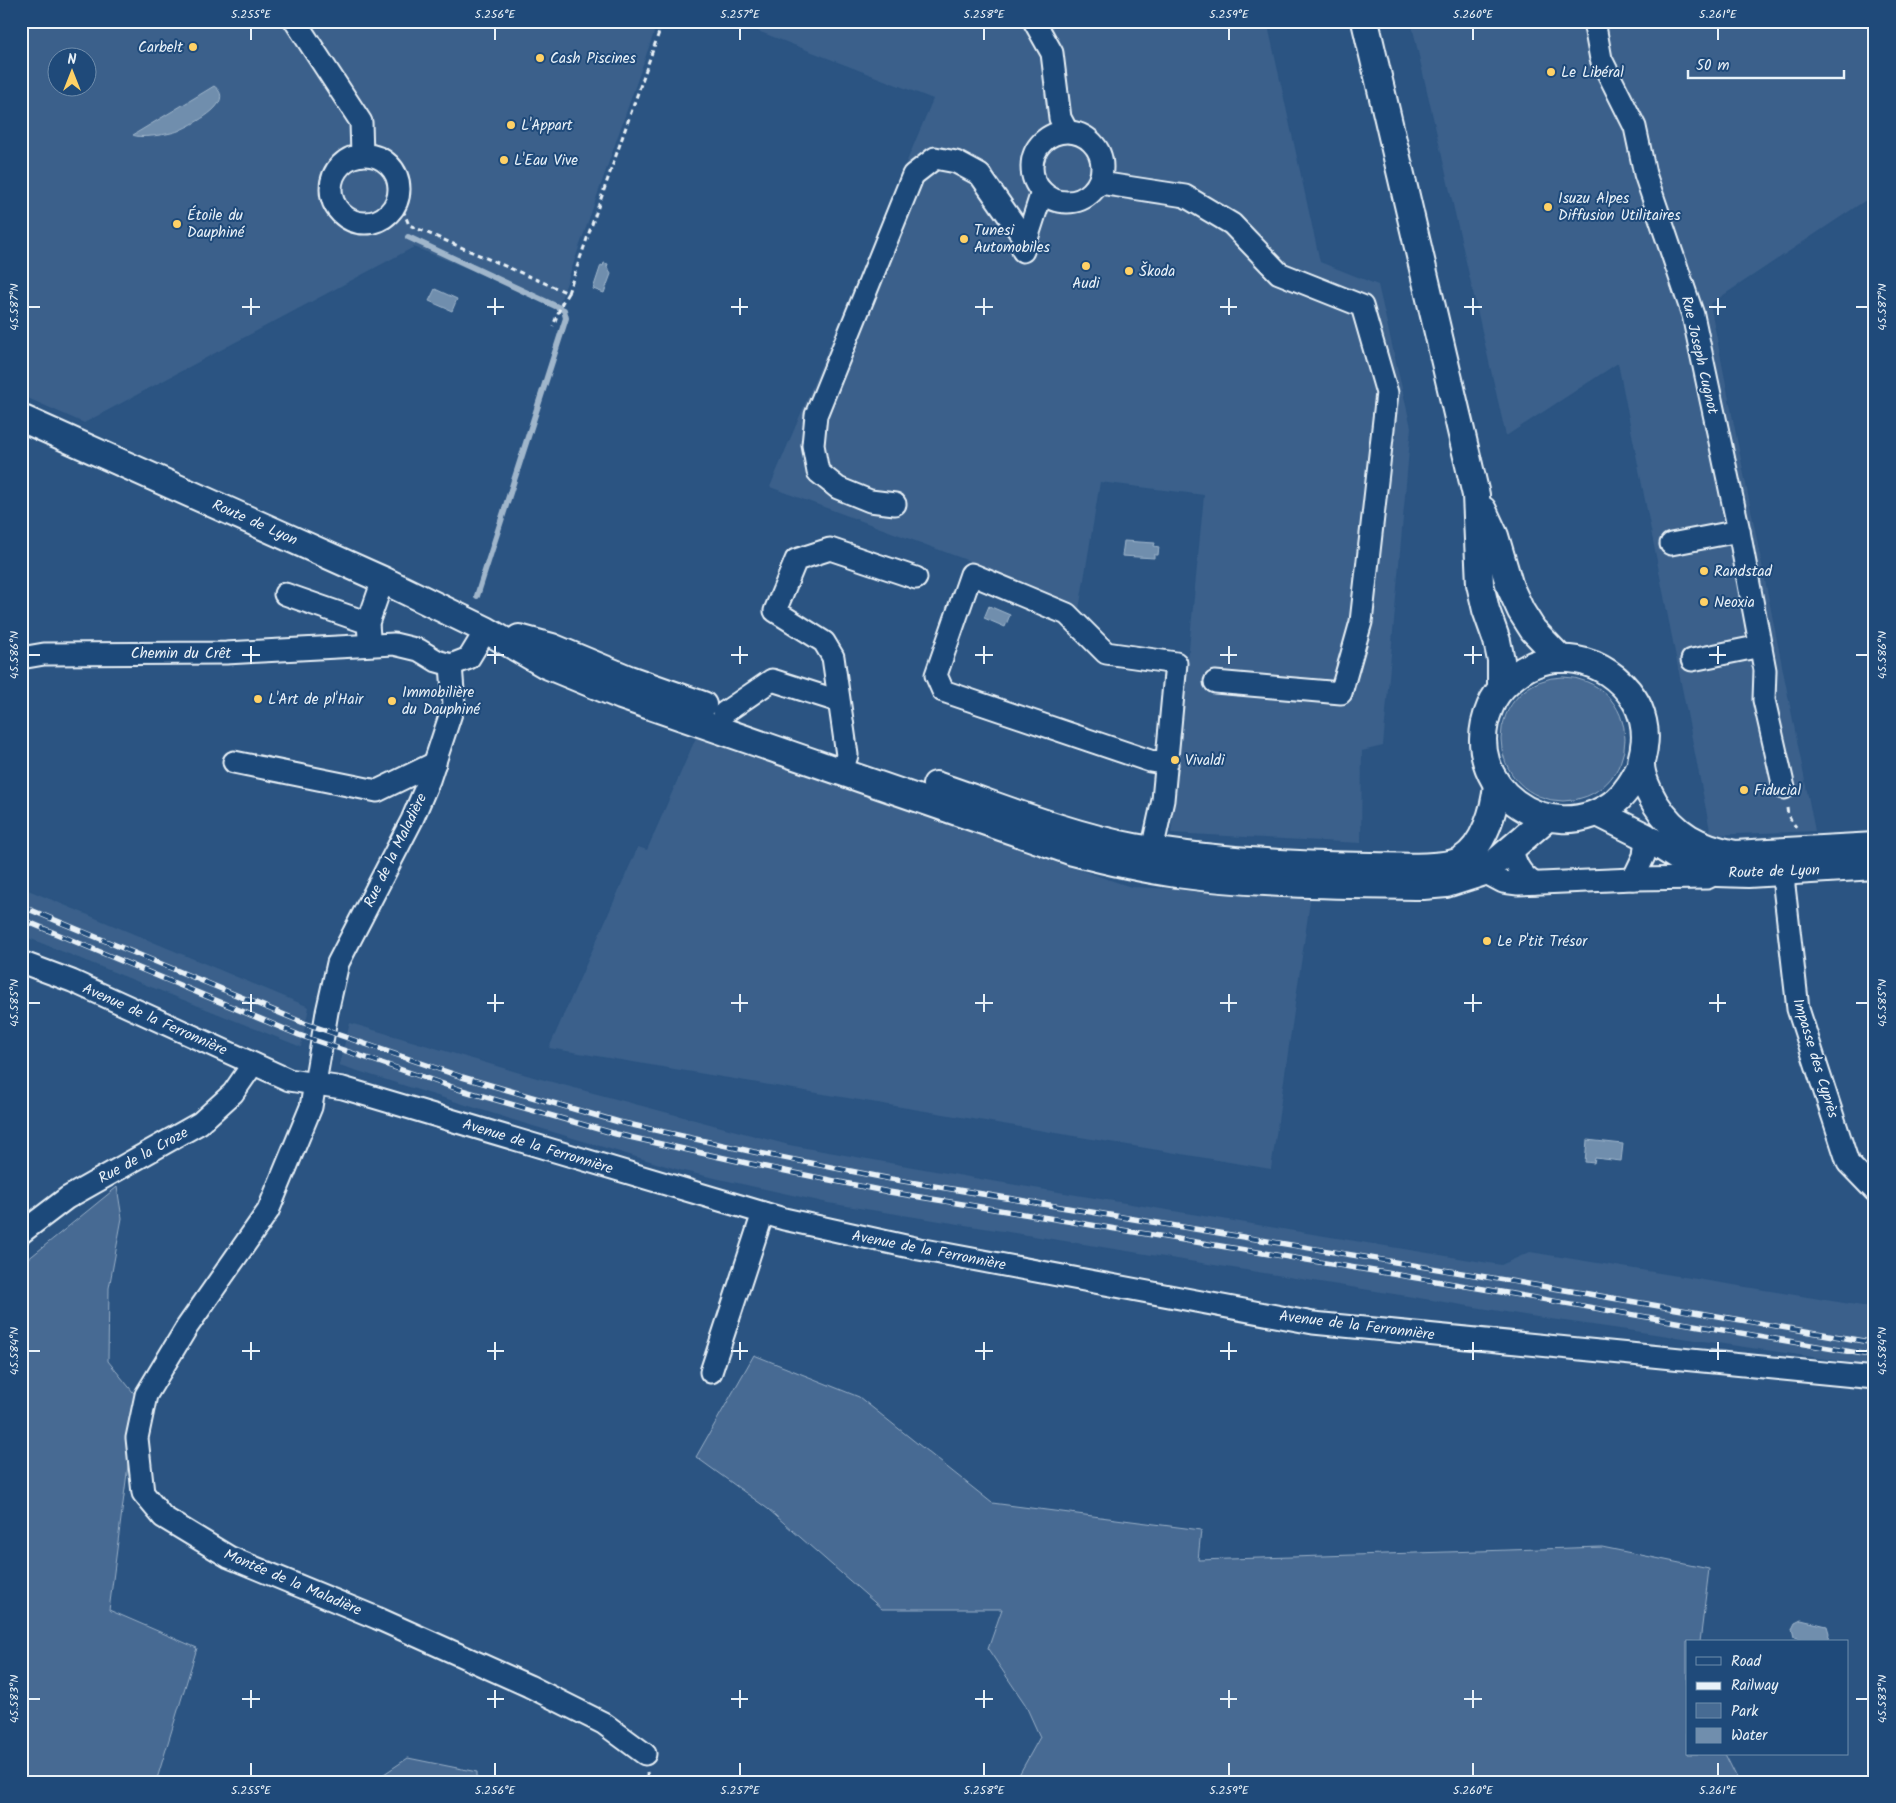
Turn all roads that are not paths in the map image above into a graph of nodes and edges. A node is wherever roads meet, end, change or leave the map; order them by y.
1 (295, 21) edge
2 (1034, 21) edge
3 (1365, 21) edge
4 (1594, 21) edge
5 (1067, 131) junction
6 (362, 155) dead end
7 (1100, 183) junction
8 (1042, 192) junction
9 (21, 418) edge
10 (1476, 495) junction
11 (895, 504) dead end
12 (1739, 531) junction
13 (1671, 544) dead end
14 (916, 578) dead end
15 (383, 580) junction
16 (284, 594) dead end
17 (368, 624) junction
18 (486, 630) junction
19 (370, 645) junction
20 (1761, 646) junction
21 (21, 658) edge
22 (1561, 659) junction
23 (1692, 660) dead end
24 (452, 664) junction
25 (1215, 682) dead end
26 (1502, 688) junction
27 (838, 701) junction
28 (724, 713) junction
29 (234, 762) dead end
30 (435, 763) junction
31 (844, 763) junction
32 (1166, 764) junction
33 (1641, 765) junction
34 (1497, 784) junction
35 (1784, 788) road end
36 (1598, 813) junction
37 (1547, 818) junction
38 (1646, 837) junction
39 (1875, 846) edge
40 (1512, 848) junction
41 (1152, 850) junction
42 (1793, 858) junction
43 (1875, 866) edge
44 (1484, 872) junction
45 (1716, 873) junction
46 (1633, 879) junction
47 (1534, 883) junction
48 (21, 962) edge
49 (253, 1064) junction
50 (316, 1084) junction
51 (1875, 1191) edge
52 (763, 1213) junction
53 (21, 1233) edge
54 (711, 1372) dead end
55 (1875, 1378) edge
56 (645, 1754) dead end

1 - 6 street
2 - 5 street
3 - 10 main road
4 - 12 street, Rue Joseph Cugnot
5 - 7 street
5 - 8 street
7 - 8 street
7 - 25 street
8 - 11 street
9 - 15 main road, Route de Lyon
10 - 22 main road
10 - 26 main road
12 - 13 street
12 - 20 street, Rue Joseph Cugnot
14 - 27 street
15 - 17 street
15 - 18 main road, Route de Lyon
16 - 17 street
17 - 19 street
18 - 24 street
18 - 28 main road
18 - 31 main road
19 - 21 street, Chemin du Crêt
19 - 24 street, Chemin du Crêt
20 - 23 street
20 - 35 street, Rue Joseph Cugnot
22 - 26 main road
22 - 33 main road
24 - 30 street, Rue de la Maladière
26 - 34 main road
27 - 28 street
27 - 31 street
28 - 31 main road
29 - 30 street
30 - 50 street, Rue de la Maladière
31 - 41 main road
31 - 44 main road
32 - 32 street
32 - 41 street
33 - 36 main road
33 - 42 main road, Route de Lyon
34 - 37 main road
34 - 41 main road
36 - 37 main road
36 - 38 main road, Route de Lyon
37 - 40 main road
38 - 45 main road, Route de Lyon
38 - 46 street
39 - 42 main road, Route de Lyon
40 - 44 main road
40 - 47 street
42 - 43 main road, Route de Lyon
42 - 45 main road, Route de Lyon
42 - 51 street, Impasse des Cyprès
44 - 47 street
45 - 46 street
46 - 47 street
48 - 49 street, Avenue de la Ferronnière
49 - 50 street, Avenue de la Ferronnière
49 - 53 street, Rue de la Croze
50 - 52 street, Avenue de la Ferronnière
50 - 56 street, Montée de la Maladière
52 - 54 street
52 - 55 street, Avenue de la Ferronnière

